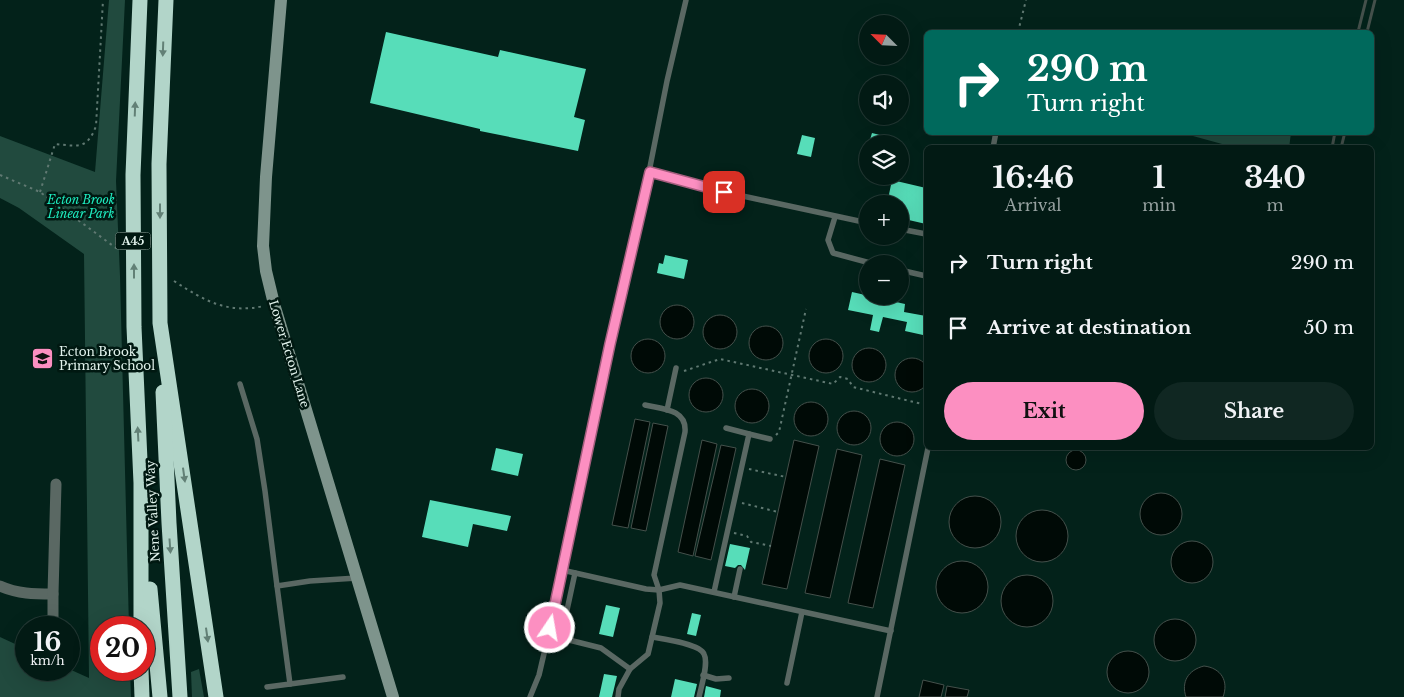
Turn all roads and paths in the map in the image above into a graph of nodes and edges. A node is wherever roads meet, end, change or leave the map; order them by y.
1 (103, 0) edge
2 (140, 0) edge
3 (166, 0) edge
4 (281, 0) edge
5 (686, 0) edge
6 (1026, 0) edge
7 (1018, 30) edge
8 (650, 172) junction
9 (0, 176) edge
10 (40, 192) junction
11 (835, 217) junction
12 (859, 221) edge
13 (909, 231) edge
14 (924, 234) edge
15 (122, 252) dead end
16 (859, 260) edge
17 (909, 272) edge
18 (924, 276) edge
19 (174, 281) dead end
20 (274, 304) junction
21 (806, 309) dead end
22 (160, 323) junction
23 (676, 368) dead end
24 (675, 375) junction
25 (791, 375) junction
26 (240, 384) dead end
27 (645, 405) dead end
28 (924, 405) edge
29 (668, 410) junction
30 (726, 428) dead end
31 (749, 434) junction
32 (770, 439) joint
33 (928, 450) edge
34 (742, 467) junction
35 (786, 478) dead end
36 (141, 483) junction
37 (56, 484) dead end
38 (734, 501) junction
39 (778, 512) dead end
40 (728, 531) junction
41 (770, 546) dead end
42 (740, 569) dead end
43 (562, 570) junction
44 (575, 573) junction
45 (357, 578) junction
46 (0, 586) edge
47 (277, 586) junction
48 (660, 590) junction
49 (714, 592) junction
50 (53, 594) junction
51 (734, 597) junction
52 (802, 612) junction
53 (53, 616) edge
54 (141, 616) edge
55 (892, 631) junction
56 (652, 637) junction
57 (630, 669) junction
58 (703, 675) junction
59 (343, 677) dead end
60 (729, 678) dead end
61 (142, 681) edge
62 (787, 683) dead end
63 (290, 684) junction
64 (267, 687) dead end
65 (142, 697) edge
66 (160, 697) edge
67 (180, 697) edge
68 (216, 697) edge
69 (393, 697) edge
70 (530, 697) edge
71 (618, 697) edge
72 (699, 697) edge
73 (877, 697) edge

1 - 10 path
36 -> 2 highway, A45
3 -> 22 highway, A45
4 - 20 street, Lower Ecton Lane
5 - 8 lane
6 - 7 path
8 - 11 lane
8 - 43 lane
9 - 10 path
10 - 15 path
11 - 12 lane
11 - 16 lane
13 - 14 lane
17 - 18 lane
19 - 20 path
20 - 45 street, Lower Ecton Lane
21 - 25 path
22 -> 67 highway, Nene Valley Way / A45
22 -> 68 highway
23 - 24 lane
24 - 25 path
24 - 29 lane
25 - 28 path
25 - 32 path
26 - 47 lane
27 - 29 lane
29 - 48 lane
30 - 31 lane
31 - 32 lane
31 - 34 lane
33 - 55 lane
34 - 35 path
34 - 38 lane
36 - 54 highway
36 - 66 highway, Nene Valley Way / A45
37 - 50 street
38 - 39 path
38 - 40 lane
40 - 41 path
40 - 49 lane
42 - 51 lane
43 - 44 lane
43 - 70 lane
44 - 48 lane
44 - 57 lane
45 - 47 lane
45 - 69 street, Lower Ecton Lane
46 - 50 street
47 - 63 lane
48 - 49 lane
48 - 56 lane
49 - 51 lane
50 - 53 street
51 - 52 lane
52 - 55 lane
52 - 62 lane
55 - 73 lane
56 - 57 lane
56 - 58 lane
57 - 71 lane
58 - 60 lane
58 - 72 lane
59 - 63 lane
61 - 65 highway
63 - 64 lane

